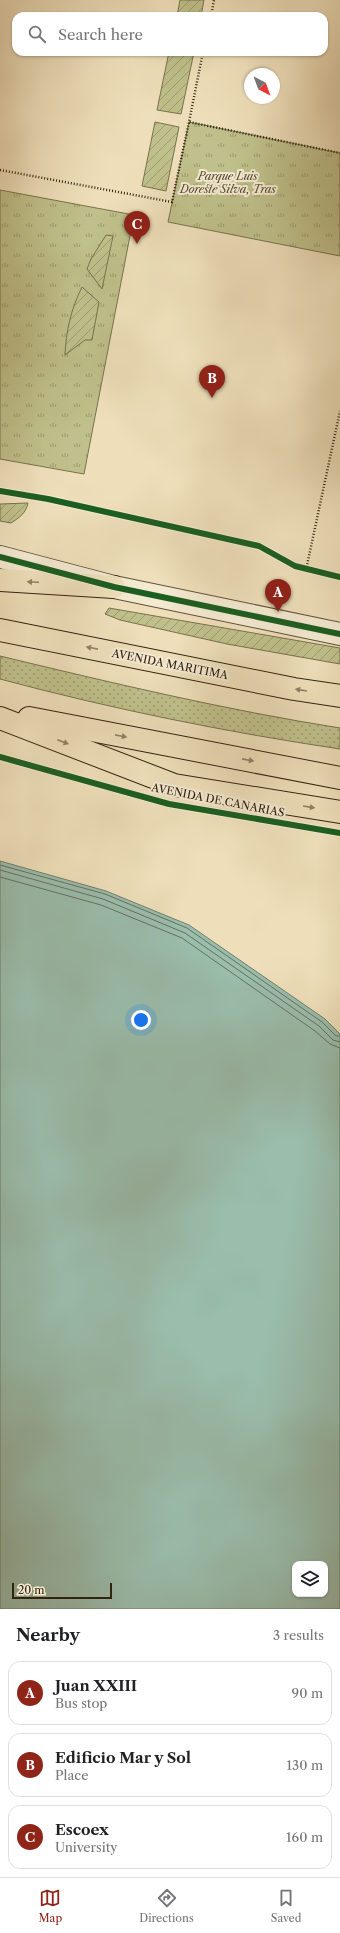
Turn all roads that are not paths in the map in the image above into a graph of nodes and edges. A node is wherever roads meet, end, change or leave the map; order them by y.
1 (0, 557) edge
2 (0, 580) edge
3 (114, 587) junction
4 (0, 630) edge
5 (340, 634) edge
6 (340, 696) edge
7 (0, 713) edge
8 (0, 718) edge
9 (340, 778) edge
10 (340, 812) edge

1 - 3 street
3 -> 2 highway
3 - 5 street
6 -> 4 highway, AVENIDA MARITIMA
7 -> 9 highway
8 -> 10 highway

